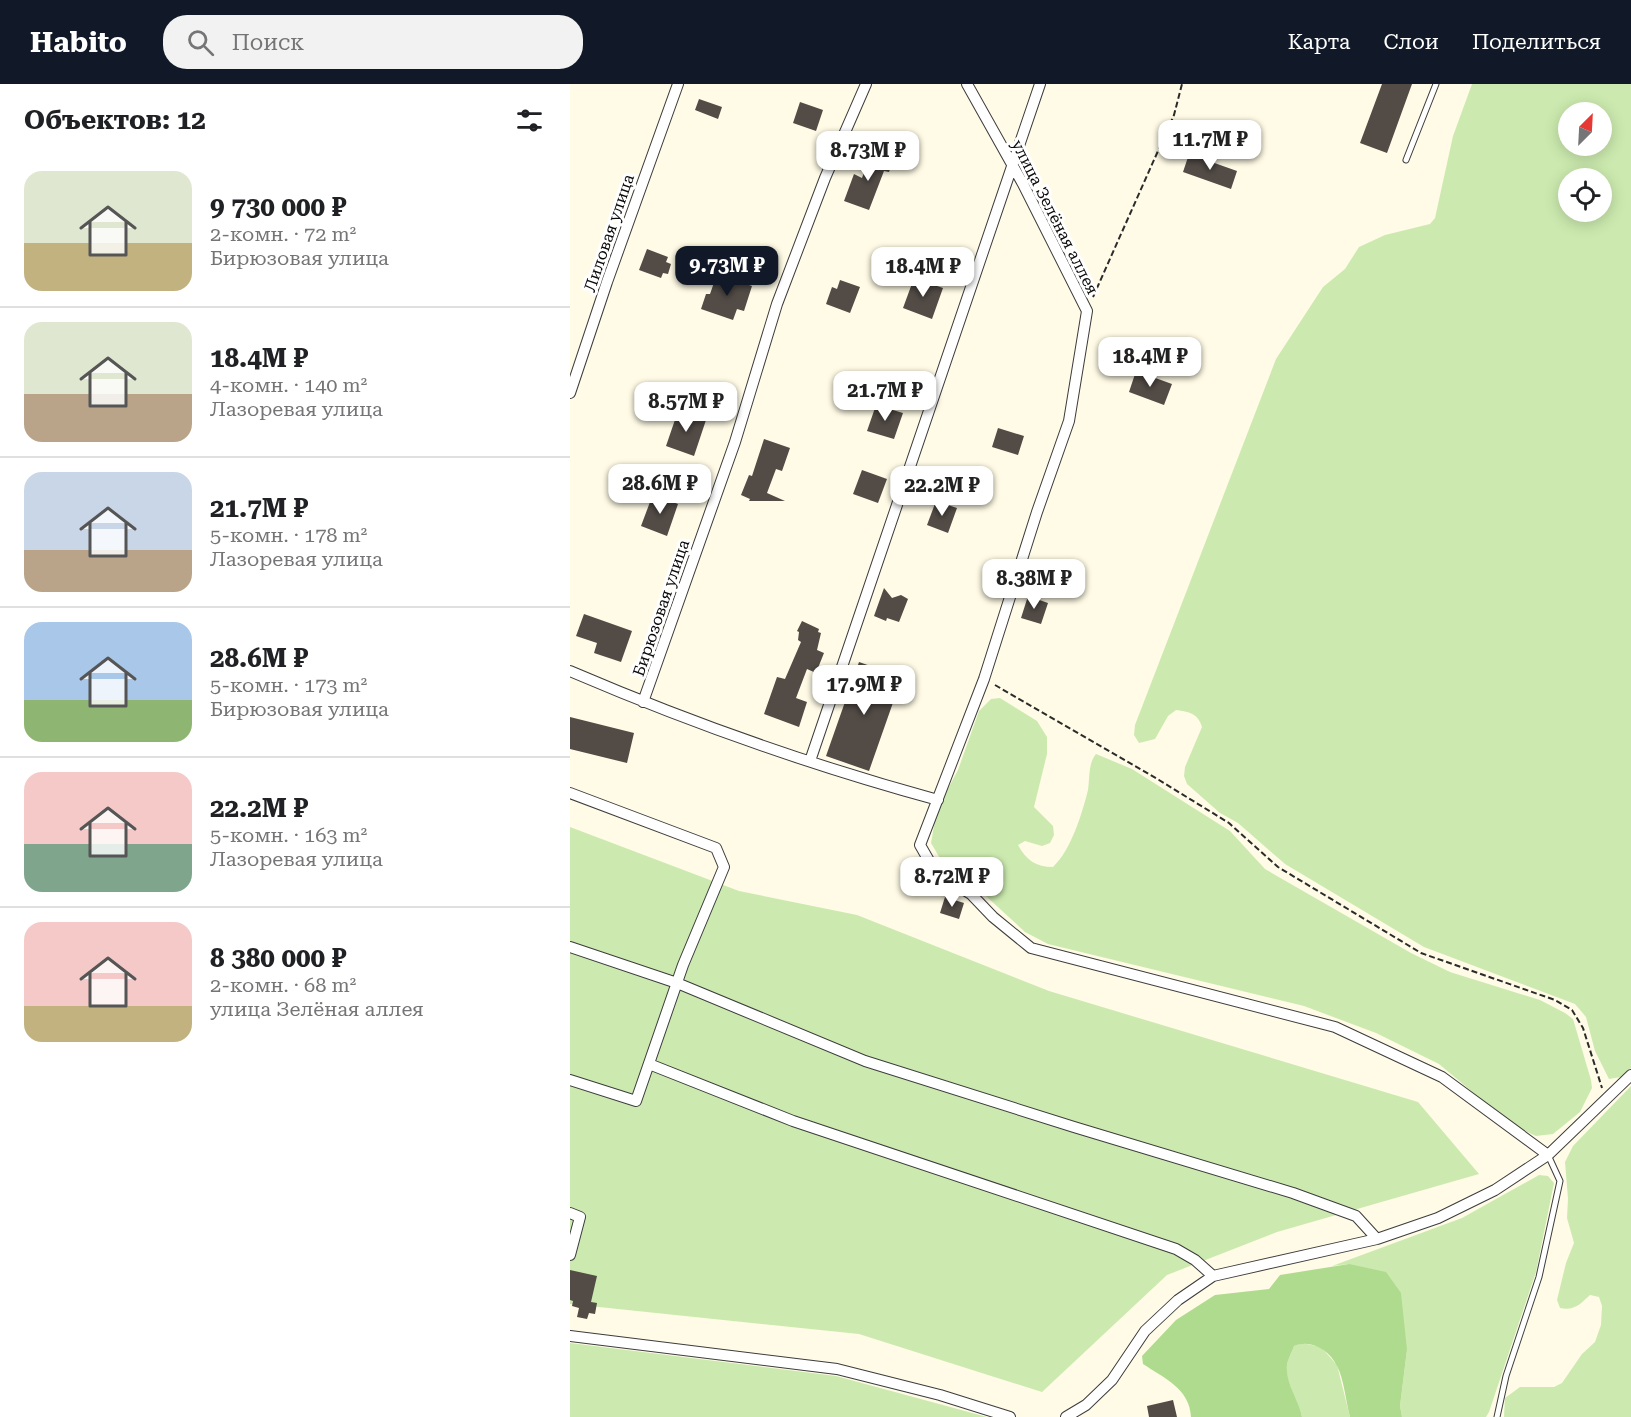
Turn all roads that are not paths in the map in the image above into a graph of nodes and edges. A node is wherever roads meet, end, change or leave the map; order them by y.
1 (678, 84) edge
2 (866, 84) edge
3 (967, 84) edge
4 (1040, 84) edge
5 (1436, 84) edge
6 (1406, 160) dead end
7 (1012, 164) junction
8 (570, 393) edge
9 (570, 671) edge
10 (643, 702) junction
11 (810, 761) junction
12 (570, 793) edge
13 (938, 800) junction
14 (570, 947) edge
15 (677, 983) junction
16 (649, 1064) junction
17 (1631, 1075) edge
18 (570, 1080) edge
19 (1548, 1155) junction
20 (570, 1213) edge
21 (1377, 1239) junction
22 (570, 1255) edge
23 (1213, 1276) junction
24 (570, 1336) edge
25 (1010, 1417) edge
26 (1066, 1417) edge
27 (1497, 1417) edge

1 - 8 street, Лиловая улица
2 - 10 street, Бирюзовая улица
3 - 7 street, улица Зелёная аллея
4 - 7 street
5 - 6 lane
7 - 11 street
7 - 13 street, улица Зелёная аллея
9 - 10 street
10 - 11 street
11 - 13 street
12 - 15 street
13 - 19 street, улица Зелёная аллея
14 - 15 street
15 - 16 street
15 - 21 street
16 - 18 street
16 - 23 street
17 - 19 street
19 - 21 street
19 - 27 lane
20 - 22 street
21 - 23 street
23 - 26 street
24 - 25 street

